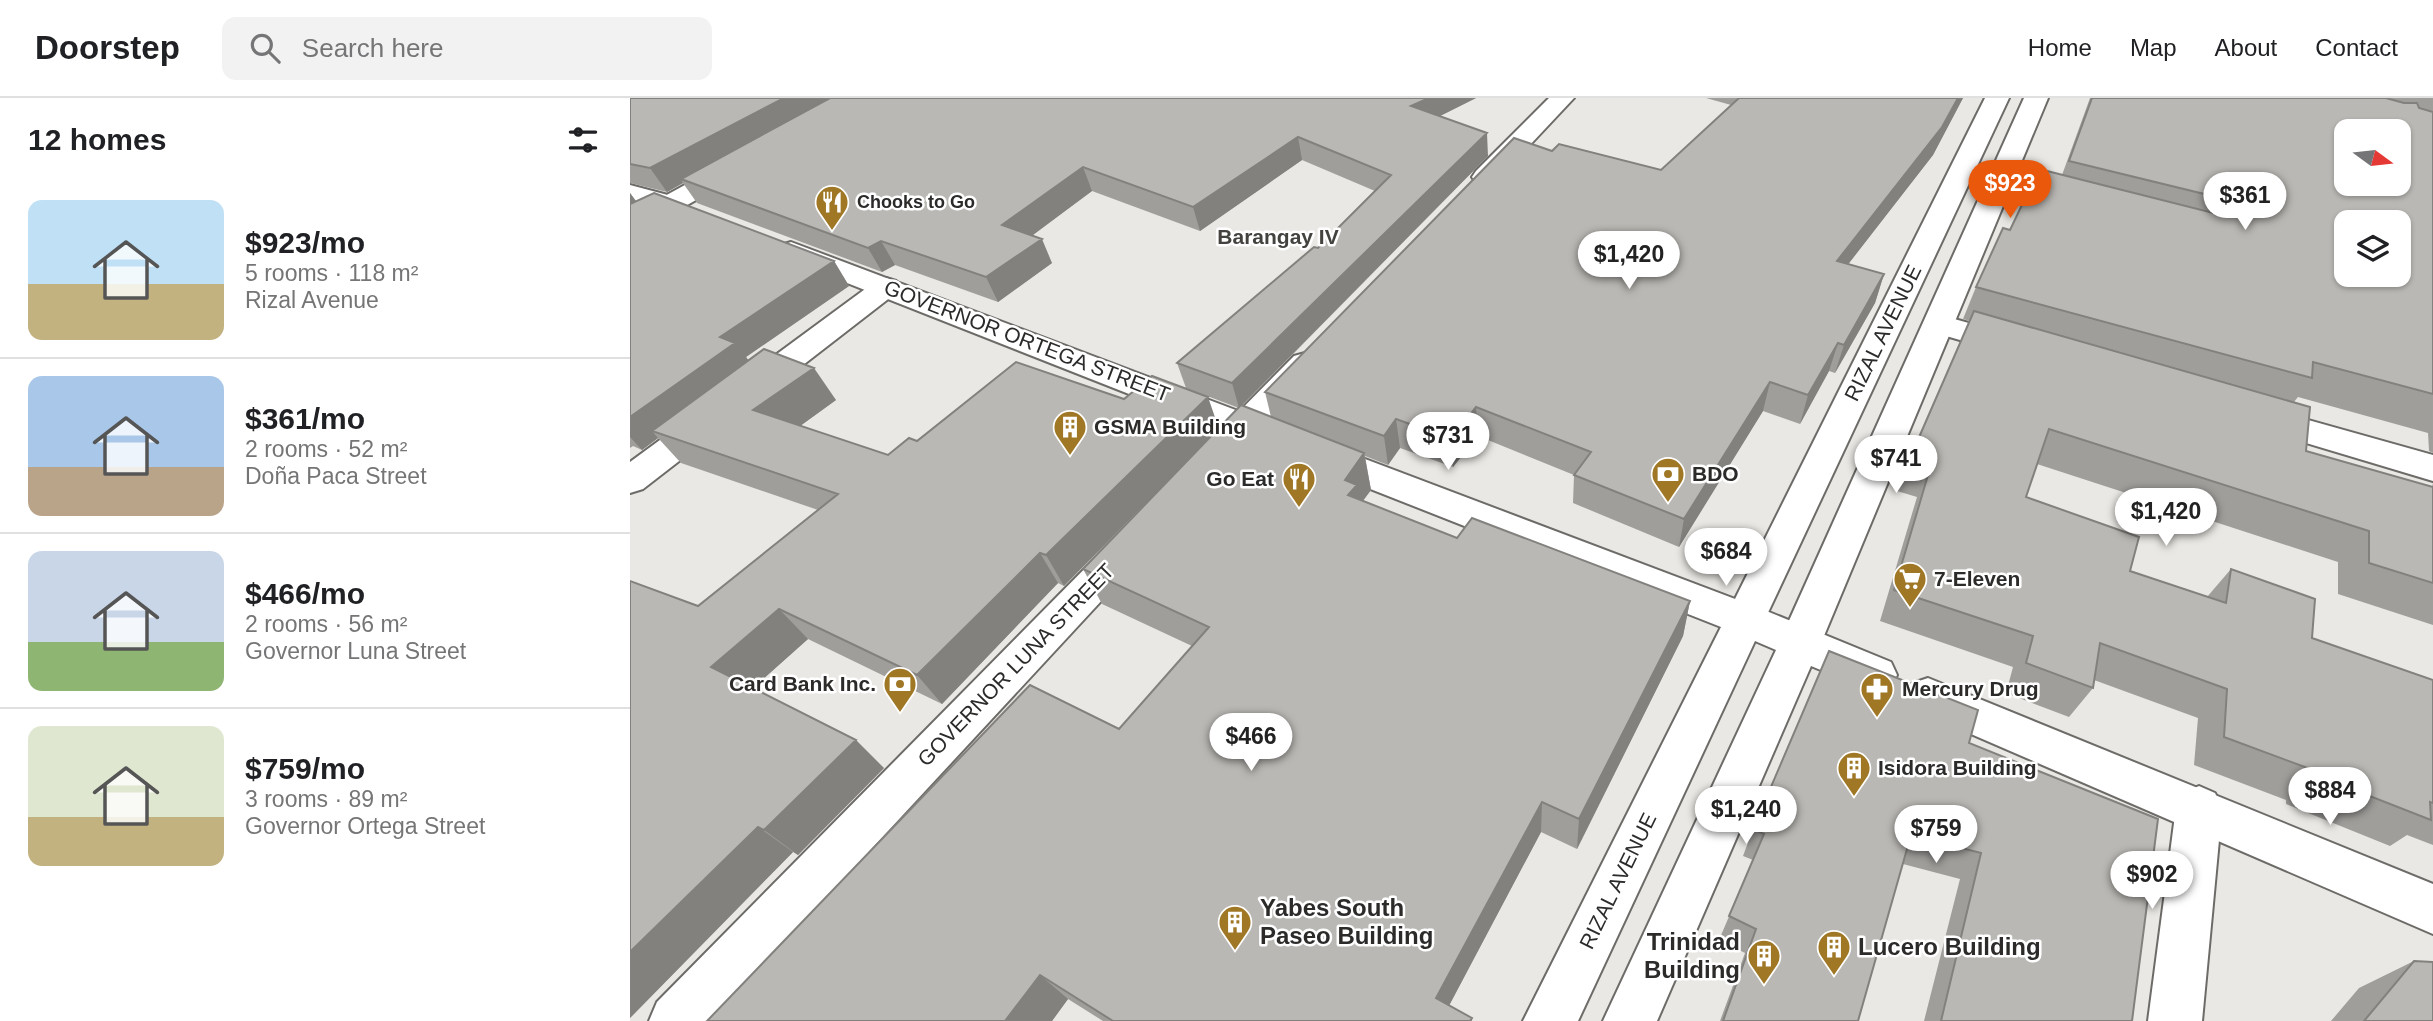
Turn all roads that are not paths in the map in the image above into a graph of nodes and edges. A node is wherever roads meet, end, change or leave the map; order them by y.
1 (1562, 98) edge
2 (1997, 98) edge
3 (2036, 98) edge
4 (753, 158) edge
5 (1999, 184) junction
6 (630, 193) edge
7 (1466, 197) edge
8 (669, 204) junction
9 (2078, 205) edge
10 (707, 219) edge
11 (630, 226) edge
12 (758, 238) edge
13 (886, 287) junction
14 (1940, 324) junction
15 (1322, 345) edge
16 (2046, 355) edge
17 (2233, 410) edge
18 (1246, 424) junction
19 (2433, 468) edge
20 (1198, 475) edge
21 (630, 480) edge
22 (1159, 515) edge
23 (1745, 619) junction
24 (1800, 643) junction
25 (2199, 808) junction
26 (2433, 909) edge
27 (676, 1021) edge
28 (1550, 1021) edge
29 (1630, 1021) edge
30 (2175, 1021) edge

1 - 7 street
2 - 23 street, RIZAL AVENUE
3 - 5 street
4 - 8 street
5 - 9 lane
5 - 14 street
6 - 8 street
8 - 10 street
8 - 11 street
12 - 13 street, GOVERNOR ORTEGA STREET
13 - 18 street, GOVERNOR ORTEGA STREET
13 - 21 street
14 - 16 street
14 - 24 street
15 - 18 street
17 - 19 street
18 - 20 street
18 - 23 street, GOVERNOR ORTEGA STREET
22 - 27 street, GOVERNOR LUNA STREET
23 - 24 street, GOVERNOR ORTEGA STREET
23 - 28 street, RIZAL AVENUE
24 - 25 street, GOVERNOR ORTEGA STREET
24 - 29 street
25 - 26 street, GOVERNOR ORTEGA STREET
25 - 30 street

